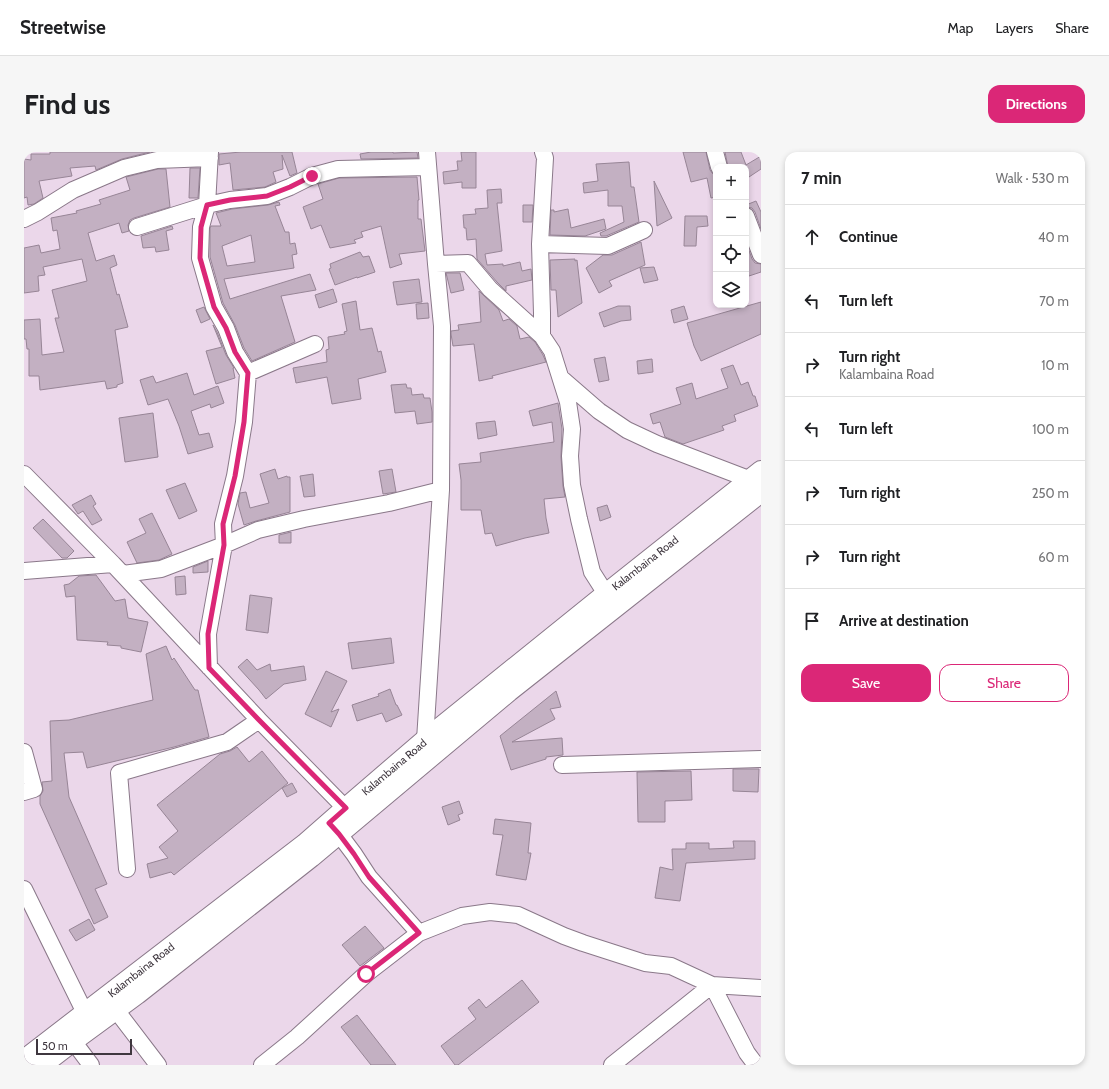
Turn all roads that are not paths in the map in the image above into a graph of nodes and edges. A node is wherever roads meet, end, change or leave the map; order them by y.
1 (543, 152) edge
2 (715, 152) edge
3 (210, 155) edge
4 (428, 160) edge
5 (718, 164) edge
6 (207, 205) junction
7 (24, 219) edge
8 (749, 224) edge
9 (137, 227) dead end
10 (644, 230) dead end
11 (540, 244) junction
12 (761, 255) edge
13 (436, 264) junction
14 (542, 336) junction
15 (315, 344) dead end
16 (248, 373) junction
17 (561, 378) junction
18 (24, 474) edge
19 (758, 481) edge
20 (441, 490) junction
21 (224, 545) junction
22 (118, 569) junction
23 (24, 571) edge
24 (606, 594) junction
25 (209, 668) junction
26 (259, 720) junction
27 (425, 740) junction
28 (24, 752) edge
29 (761, 759) edge
30 (562, 765) dead end
31 (24, 792) edge
32 (351, 814) junction
33 (334, 829) junction
34 (127, 869) dead end
35 (24, 889) edge
36 (419, 933) junction
37 (712, 985) junction
38 (761, 988) edge
39 (116, 1010) junction
40 (85, 1014) junction
41 (73, 1041) junction
42 (24, 1060) edge
43 (42, 1065) edge
44 (91, 1065) edge
45 (158, 1065) edge
46 (262, 1065) edge
47 (612, 1065) edge
48 (756, 1065) edge

1 - 11 street
2 - 5 street
3 - 6 street
3 - 7 street
4 - 6 street
4 - 13 street
6 - 9 street
6 - 16 street
8 - 12 street
10 - 11 street
11 - 14 street
13 - 14 street
13 - 20 street
14 - 17 street
15 - 16 street
16 - 21 street
17 - 19 street
17 - 24 street
18 - 22 street
19 - 24 main road, Kalambaina Road
19 - 32 main road
20 - 21 street
20 - 27 street
21 - 22 street
21 - 25 street
22 - 23 street
22 - 25 street
24 - 27 main road, Kalambaina Road
25 - 26 street
26 - 32 street
26 - 34 street
27 - 32 main road, Kalambaina Road
28 - 31 street
29 - 30 street
32 - 33 main road, Kalambaina Road
33 - 36 street
33 - 39 main road
33 - 40 main road, Kalambaina Road
35 - 40 street
36 - 37 street
36 - 46 street
37 - 38 street
37 - 47 street
37 - 48 street
39 - 41 main road
39 - 45 street
40 - 42 main road, Kalambaina Road
41 - 43 main road
41 - 44 street

